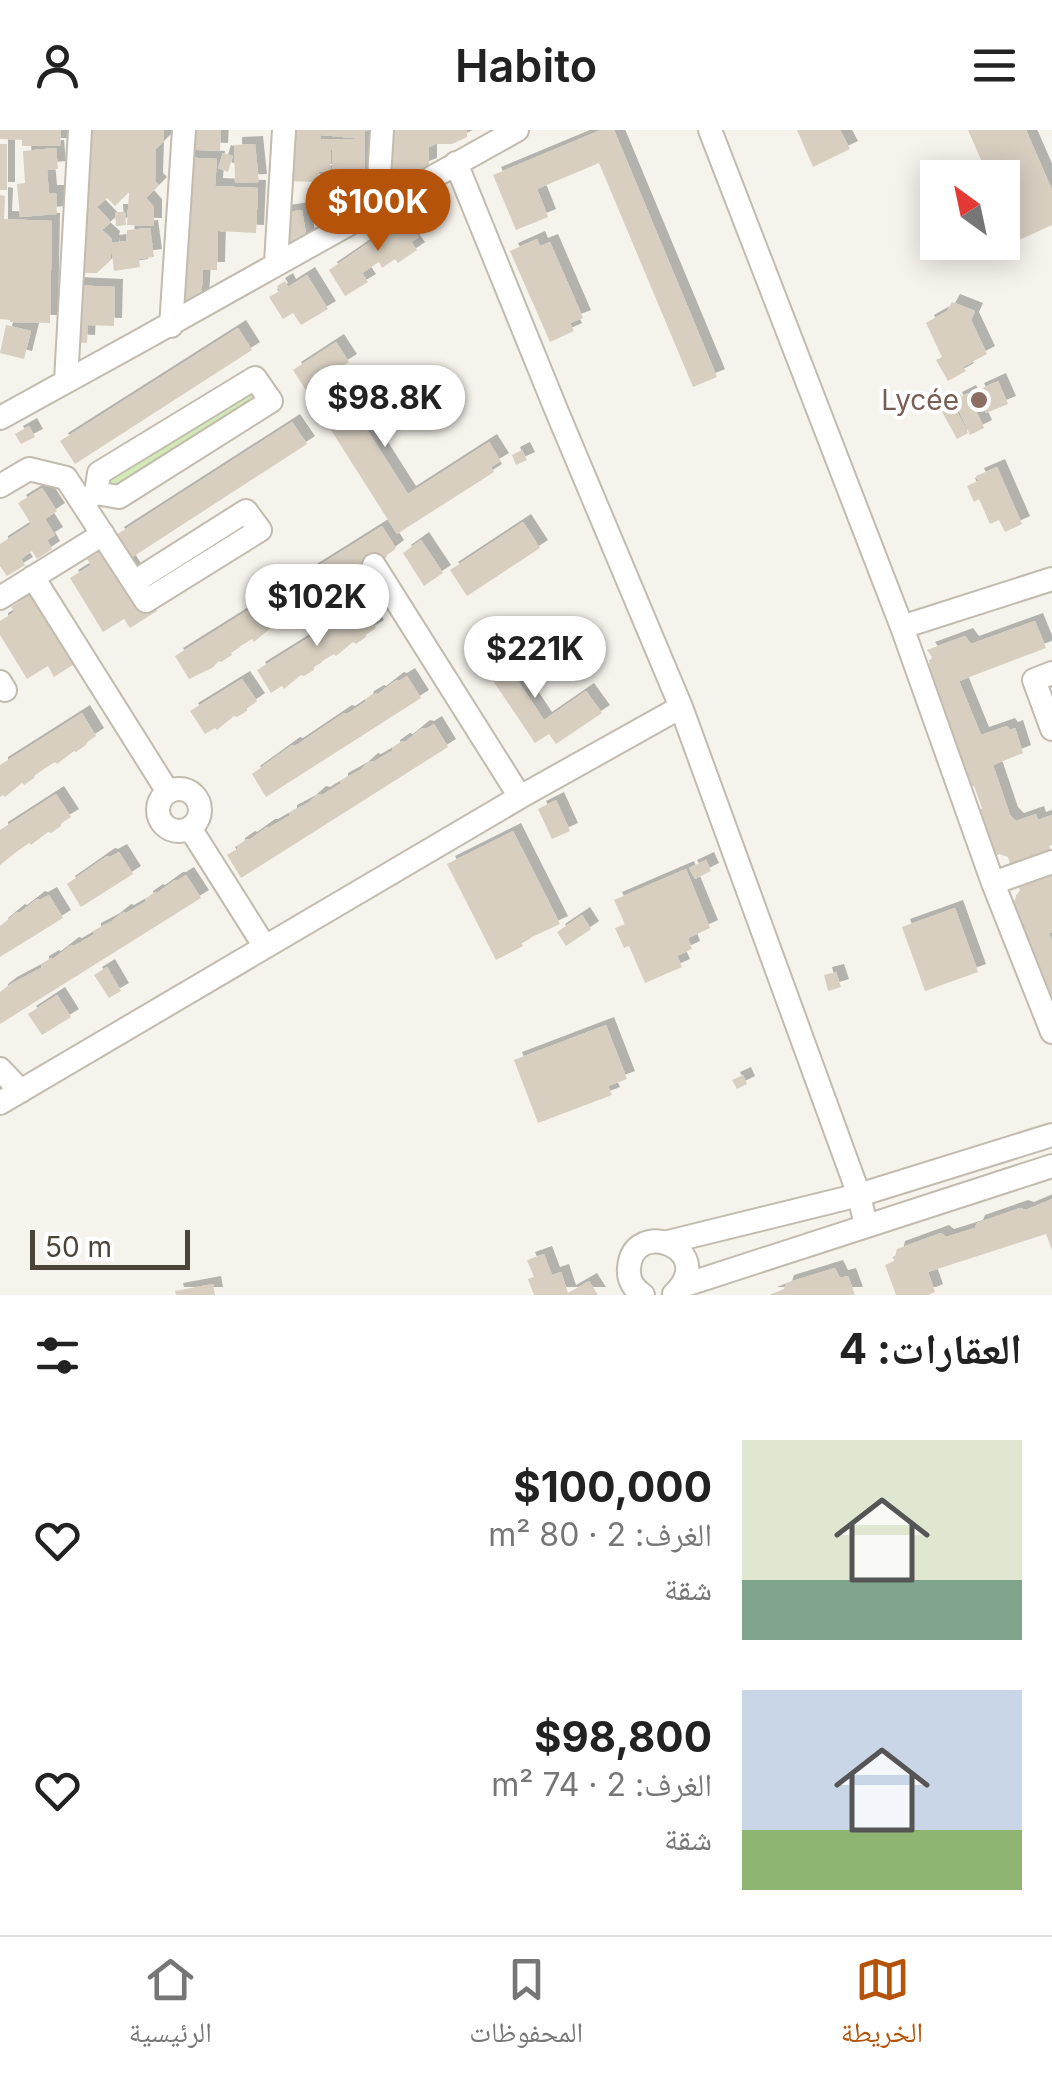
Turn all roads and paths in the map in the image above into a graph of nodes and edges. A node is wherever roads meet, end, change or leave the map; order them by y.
1 (80, 130) edge
2 (184, 130) edge
3 (284, 130) edge
4 (382, 130) edge
5 (518, 130) edge
6 (710, 130) edge
7 (480, 141) edge
8 (456, 163) junction
9 (377, 209) junction
10 (276, 264) junction
11 (171, 326) junction
12 (66, 381) junction
13 (0, 418) edge
14 (2, 479) edge
15 (89, 497) junction
16 (104, 534) junction
17 (374, 565) dead end
18 (34, 577) junction
19 (1052, 579) edge
20 (134, 582) junction
21 (0, 598) edge
22 (902, 627) junction
23 (1052, 673) edge
24 (681, 707) junction
25 (1052, 729) edge
26 (520, 796) junction
27 (1052, 862) edge
28 (993, 884) junction
29 (265, 947) junction
30 (1052, 1032) edge
31 (0, 1069) edge
32 (21, 1091) junction
33 (0, 1103) edge
34 (1052, 1135) edge
35 (1052, 1166) edge
36 (859, 1195) junction
37 (866, 1226) junction
38 (668, 1242) junction
39 (678, 1290) edge
40 (638, 1294) edge

1 - 12 street
2 - 11 street
3 - 10 street
4 - 9 street
5 - 7 street
6 - 22 street
7 - 8 street
8 - 9 street
8 - 24 street
9 - 10 street
10 - 11 street
11 - 12 street
12 - 13 street
14 - 15 street
15 - 15 street
15 - 16 street
16 - 18 street
16 - 20 street
17 - 26 street
18 - 21 street
18 - 29 street
19 - 22 street
20 - 20 street
22 - 28 street
23 - 25 street
24 - 26 street
24 - 36 street
26 - 29 street
27 - 28 street
28 - 30 street
29 - 32 street
31 - 32 street
32 - 33 street
34 - 36 street
35 - 37 street
36 - 37 street
36 - 38 street
37 - 39 street
38 - 39 street
38 - 40 street

